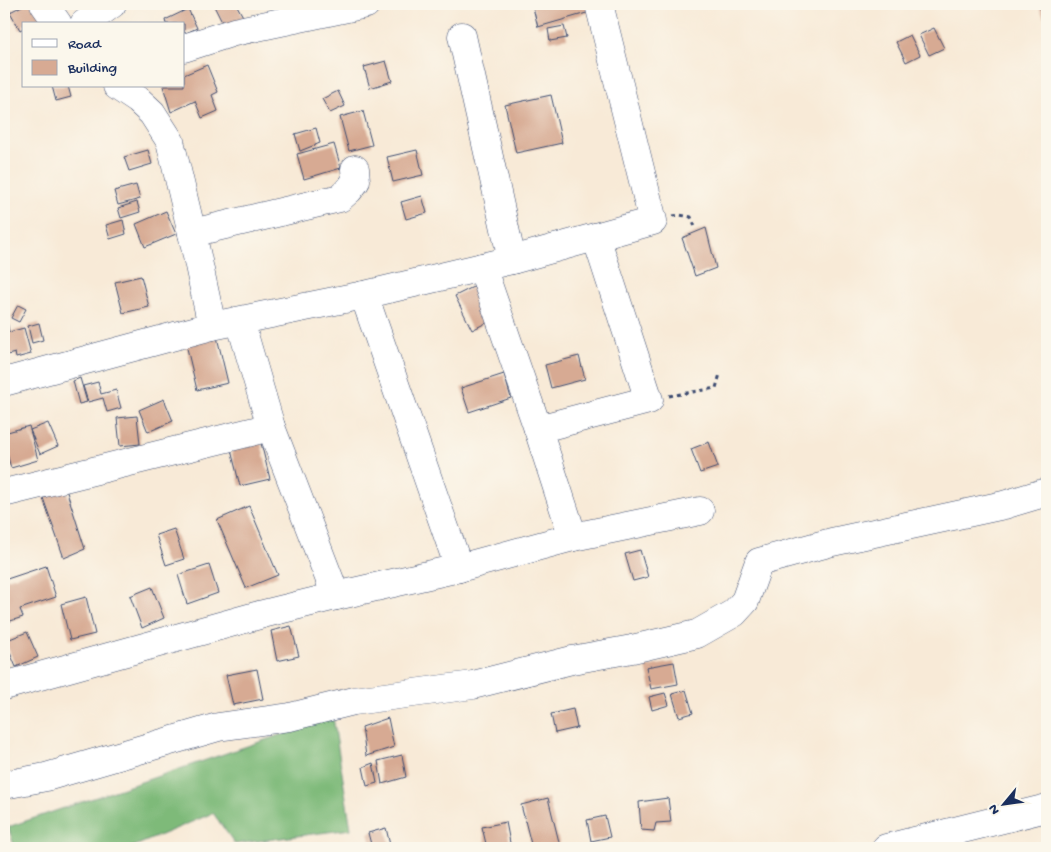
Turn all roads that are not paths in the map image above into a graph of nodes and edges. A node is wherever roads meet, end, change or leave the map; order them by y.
1 (44, 4) edge
2 (112, 4) edge
3 (366, 4) edge
4 (598, 4) edge
5 (315, 9) edge
6 (57, 22) edge
7 (87, 22) edge
8 (462, 36) dead end
9 (185, 48) edge
10 (120, 88) edge
11 (355, 169) dead end
12 (192, 233) junction
13 (596, 236) junction
14 (512, 260) junction
15 (482, 267) junction
16 (364, 295) junction
17 (240, 321) junction
18 (212, 326) junction
19 (4, 382) edge
20 (271, 427) junction
21 (538, 429) junction
22 (1047, 492) edge
23 (4, 493) edge
24 (700, 511) dead end
25 (573, 537) junction
26 (460, 568) junction
27 (336, 596) junction
28 (4, 686) edge
29 (4, 785) edge
30 (1047, 808) edge
31 (886, 848) edge

1 - 6 street
2 - 7 street
3 - 5 street
4 - 13 street
5 - 9 street
8 - 14 street
10 - 12 street
11 - 12 street
12 - 18 street
13 - 14 street
13 - 21 street
14 - 15 street
15 - 16 street
15 - 21 street
16 - 17 street
16 - 26 street
17 - 18 street
17 - 20 street
18 - 19 street
20 - 23 street
20 - 27 street
21 - 25 street
22 - 29 street
24 - 25 street
25 - 26 street
26 - 27 street
27 - 28 street
30 - 31 street

